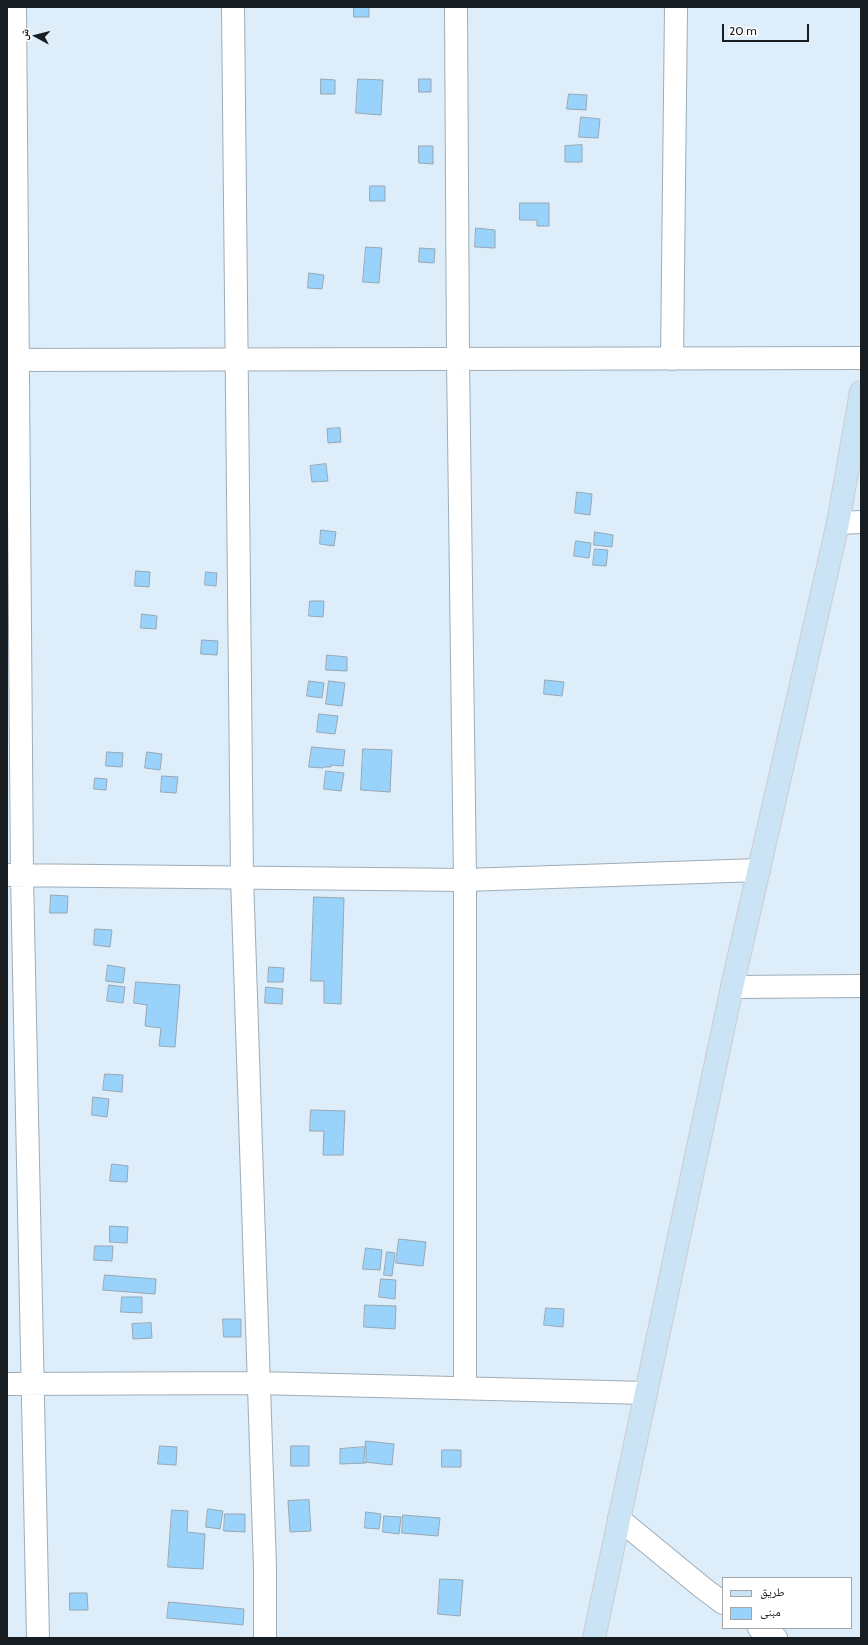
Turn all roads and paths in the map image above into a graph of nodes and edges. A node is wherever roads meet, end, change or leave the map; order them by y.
1 (15, 7) edge
2 (233, 7) edge
3 (456, 7) edge
4 (676, 7) edge
5 (861, 358) edge
6 (237, 359) junction
7 (672, 359) junction
8 (12, 360) edge
9 (458, 360) junction
10 (861, 392) edge
11 (861, 522) edge
12 (838, 523) junction
13 (759, 870) junction
14 (14, 876) edge
15 (242, 877) junction
16 (465, 880) junction
17 (861, 986) edge
18 (732, 987) junction
19 (259, 1383) junction
20 (7, 1384) edge
21 (32, 1384) junction
22 (465, 1388) junction
23 (646, 1393) junction
24 (619, 1519) junction
25 (722, 1601) edge
26 (761, 1629) edge
27 (38, 1638) edge
28 (265, 1638) edge
29 (594, 1638) edge
30 (776, 1638) edge

1 - 8 street
2 - 6 street
3 - 9 street
4 - 7 street
5 - 7 street
6 - 8 street
6 - 9 street
6 - 15 street
7 - 9 street
8 - 14 street
9 - 16 street
10 - 12 main road
11 - 12 street
12 - 13 main road
13 - 16 street
13 - 18 main road
14 - 15 street
14 - 21 street
15 - 16 street
15 - 19 street
16 - 22 street
17 - 18 street
18 - 23 main road
19 - 21 street
19 - 22 street
19 - 28 street
20 - 21 street
21 - 27 street
22 - 23 street
23 - 24 main road
24 - 25 street
24 - 29 main road
26 - 30 street

